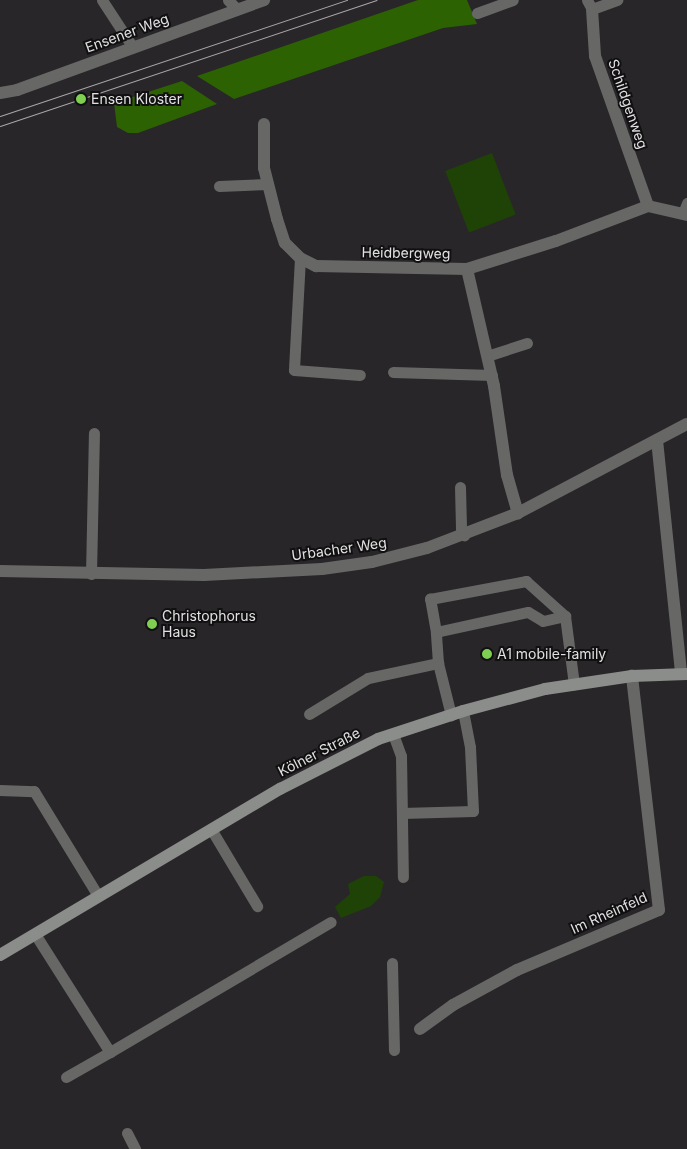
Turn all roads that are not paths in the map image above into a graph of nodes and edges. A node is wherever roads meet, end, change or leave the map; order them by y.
1 (102, 0) edge
2 (264, 0) edge
3 (513, 0) edge
4 (617, 0) edge
5 (589, 4) edge
6 (233, 5) edge
7 (477, 13) dead end
8 (132, 46) junction
9 (0, 93) edge
10 (264, 124) dead end
11 (268, 184) junction
12 (218, 186) dead end
13 (648, 206) junction
14 (686, 210) edge
15 (300, 258) junction
16 (467, 269) junction
17 (526, 343) dead end
18 (487, 356) junction
19 (393, 372) dead end
20 (360, 375) dead end
21 (492, 375) junction
22 (687, 424) edge
23 (94, 433) dead end
24 (657, 440) junction
25 (460, 487) dead end
26 (518, 513) junction
27 (464, 535) junction
28 (0, 572) edge
29 (91, 574) junction
30 (565, 616) junction
31 (436, 632) junction
32 (438, 662) junction
33 (684, 674) edge
34 (632, 676) junction
35 (574, 684) junction
36 (457, 713) junction
37 (309, 714) dead end
38 (393, 734) junction
39 (0, 790) edge
40 (402, 813) junction
41 (212, 829) junction
42 (403, 877) dead end
43 (98, 896) junction
44 (257, 906) dead end
45 (331, 922) dead end
46 (35, 934) junction
47 (0, 955) edge
48 (392, 963) dead end
49 (420, 1029) dead end
50 (394, 1050) dead end
51 (110, 1052) junction
52 (66, 1078) dead end
53 (127, 1132) dead end
54 (135, 1149) edge

1 - 8 lane
2 - 6 street, Ensener Weg
3 - 7 lane
4 - 5 lane
5 - 13 street, Schildgenweg
6 - 8 street, Ensener Weg
8 - 9 street, Ensener Weg
10 - 11 street, Heidbergweg
11 - 12 lane
11 - 15 street, Heidbergweg
13 - 14 street
13 - 16 street
15 - 16 street, Heidbergweg
15 - 20 lane
16 - 18 street, Heidbergweg
17 - 18 lane
18 - 21 street, Heidbergweg
19 - 21 lane
21 - 26 street, Heidbergweg
22 - 24 street, Urbacher Weg
23 - 29 lane
24 - 26 street, Urbacher Weg
24 - 33 street
25 - 27 lane
26 - 27 street, Urbacher Weg
27 - 29 street, Urbacher Weg
28 - 29 street, Urbacher Weg
30 - 31 lane
30 - 31 lane
30 - 35 lane
31 - 32 lane
32 - 36 lane
32 - 37 lane
33 - 34 main road, Kölner Straße
34 - 35 main road, Kölner Straße
34 - 49 street, Im Rheinfeld
35 - 36 main road, Kölner Straße
36 - 38 main road, Kölner Straße
36 - 40 lane
38 - 40 lane
38 - 41 main road, Kölner Straße
39 - 43 lane
40 - 42 lane
41 - 43 main road, Kölner Straße
41 - 44 lane
43 - 46 main road, Kölner Straße
45 - 51 lane
46 - 47 main road, Kölner Straße
46 - 51 lane
48 - 50 lane
51 - 52 lane
53 - 54 lane

